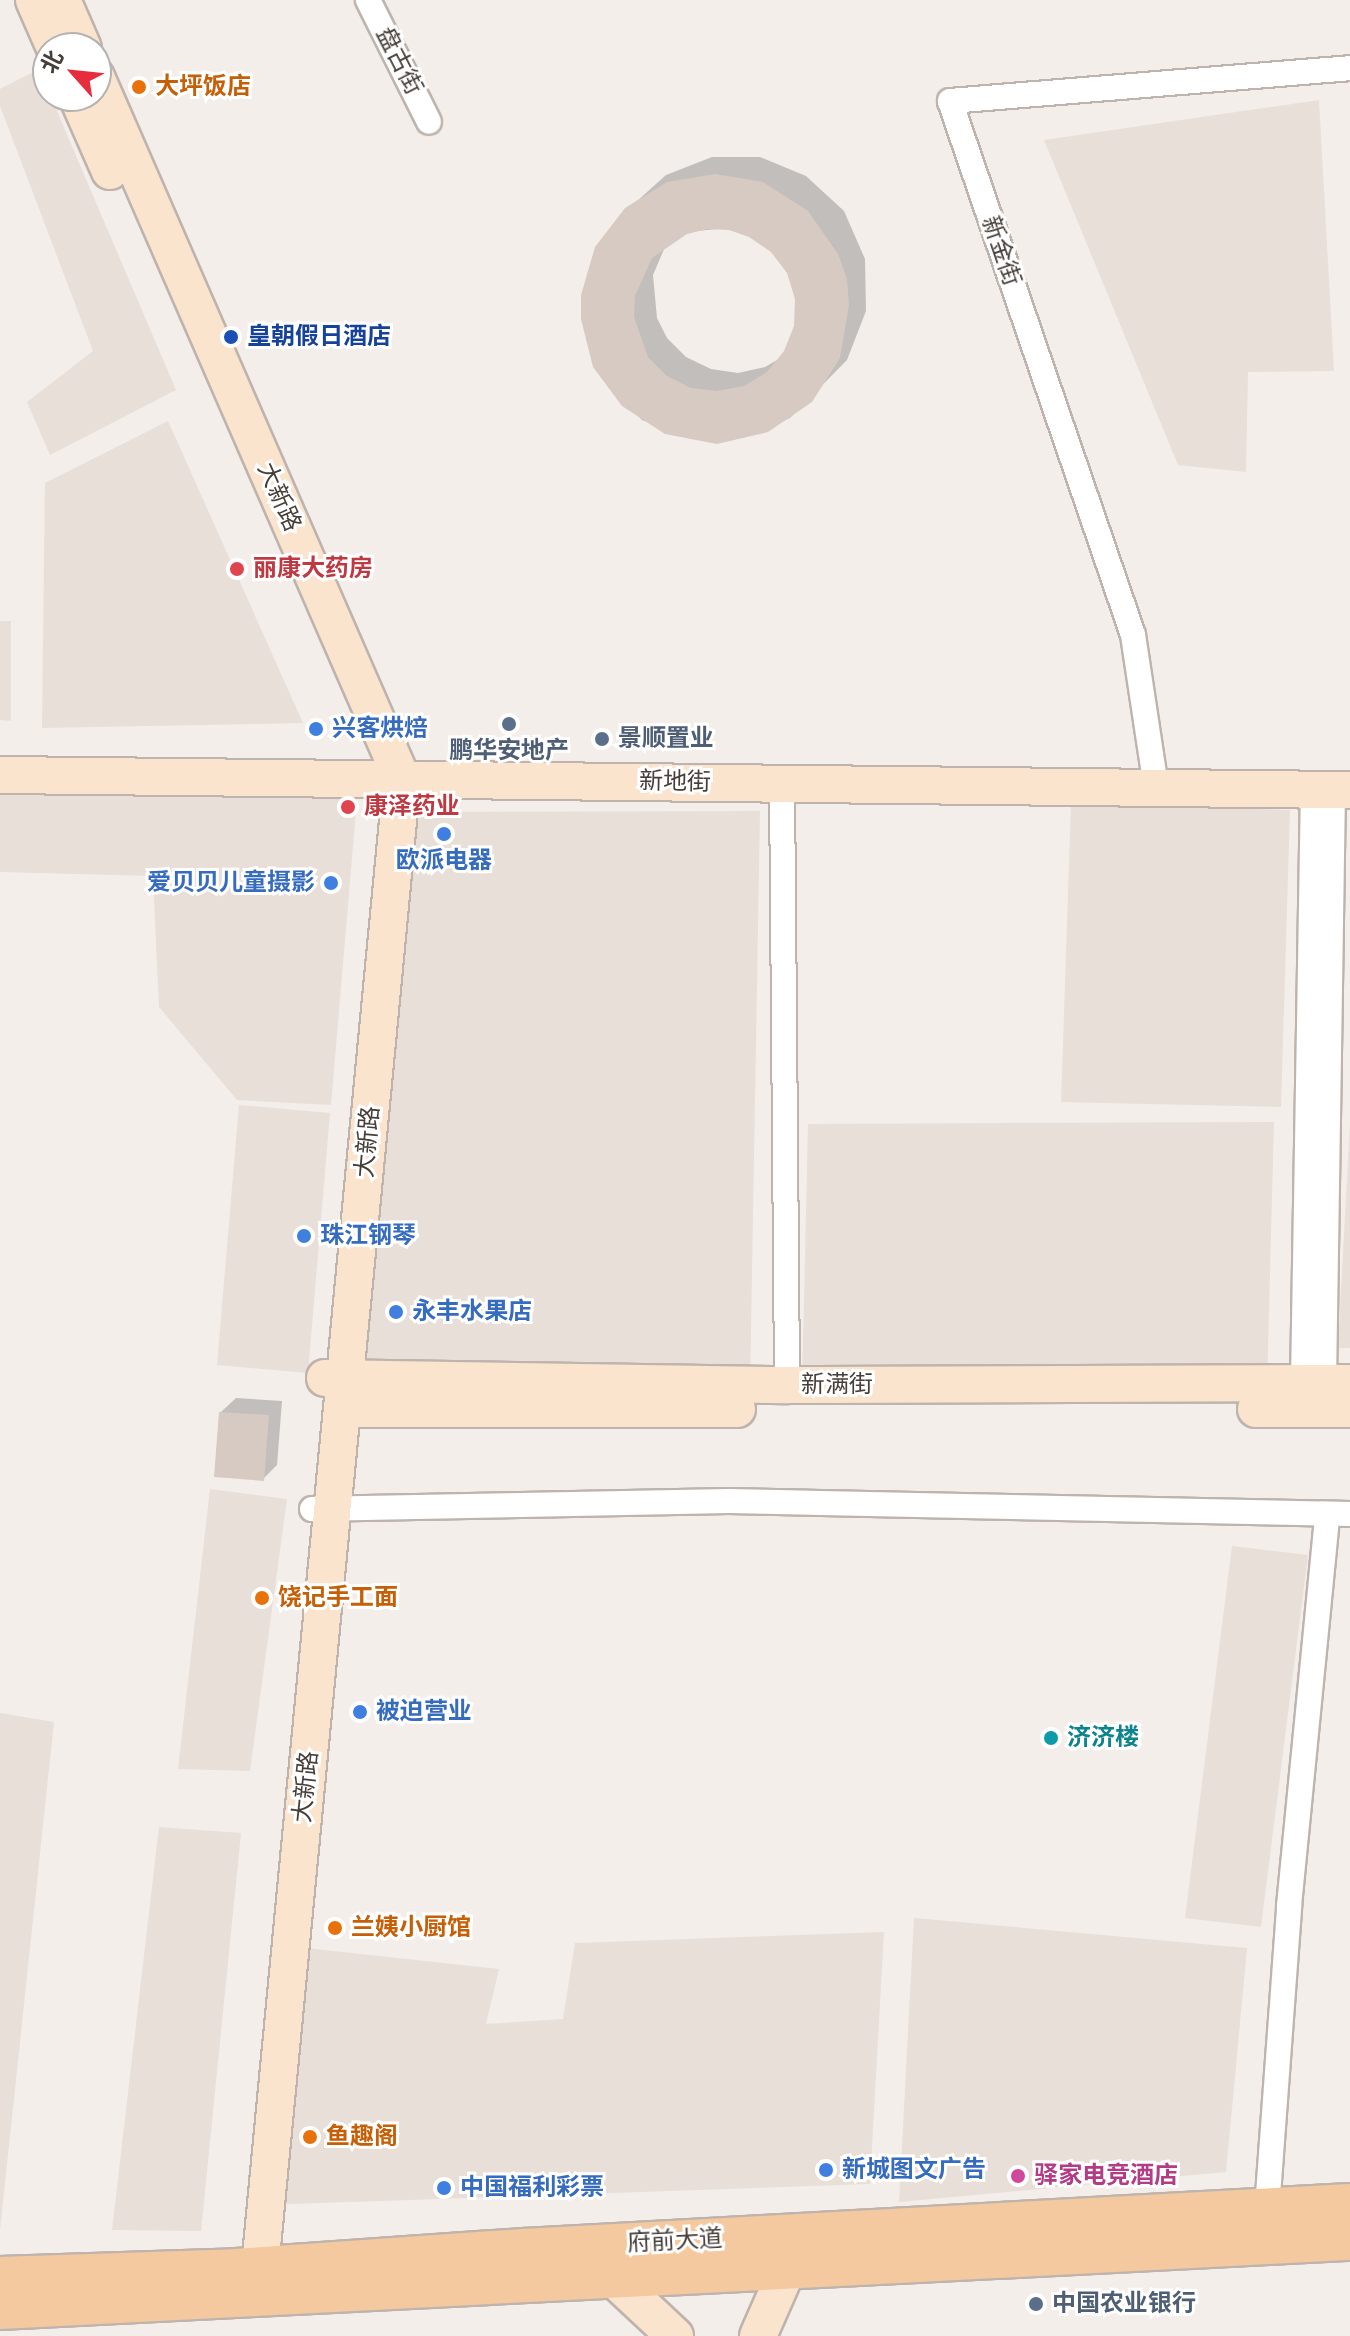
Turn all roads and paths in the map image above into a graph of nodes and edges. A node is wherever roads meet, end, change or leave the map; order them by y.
1 (34, 0) edge
2 (62, 0) edge
3 (368, 0) edge
4 (48, 32) edge
5 (76, 32) edge
6 (1350, 68) edge
7 (84, 112) edge
8 (111, 112) edge
9 (429, 122) dead end
10 (0, 752) edge
11 (0, 775) edge
12 (392, 778) junction
13 (782, 783) junction
14 (1336, 784) edge
15 (1156, 787) junction
16 (325, 1378) junction
17 (1326, 1383) edge
18 (787, 1385) junction
19 (343, 1409) junction
20 (1350, 1409) edge
21 (312, 1509) junction
22 (1339, 1514) edge
23 (1350, 2204) edge
24 (1267, 2209) junction
25 (1350, 2240) edge
26 (248, 2268) junction
27 (787, 2270) junction
28 (0, 2277) edge
29 (613, 2278) junction
30 (0, 2309) edge
31 (675, 2336) edge
32 (758, 2336) edge

1 - 4 street
2 - 5 street
3 - 9 street, 盘古街
6 - 15 street, 新金街
7 - 12 street, 大新路
8 - 12 street, 大新路
10 - 14 street, 新地街
11 - 12 street, 新地街
12 - 13 street, 新地街
12 - 16 street, 大新路
12 - 19 street, 大新路
13 - 15 street, 新地街
13 - 18 street
14 - 15 street, 新地街
14 - 17 street
16 - 18 street, 新满街
16 - 21 street, 大新路
17 - 18 street, 新满街
19 - 20 street, 新满街
19 - 26 street, 大新路
21 - 22 street
21 - 26 street, 大新路
22 - 24 street
23 - 24 main road, 府前大道
24 - 26 main road, 府前大道
25 - 27 main road, 府前大道
26 - 28 main road, 府前大道
27 - 29 main road, 府前大道
27 - 32 street
29 - 30 main road, 府前大道
29 - 31 street

